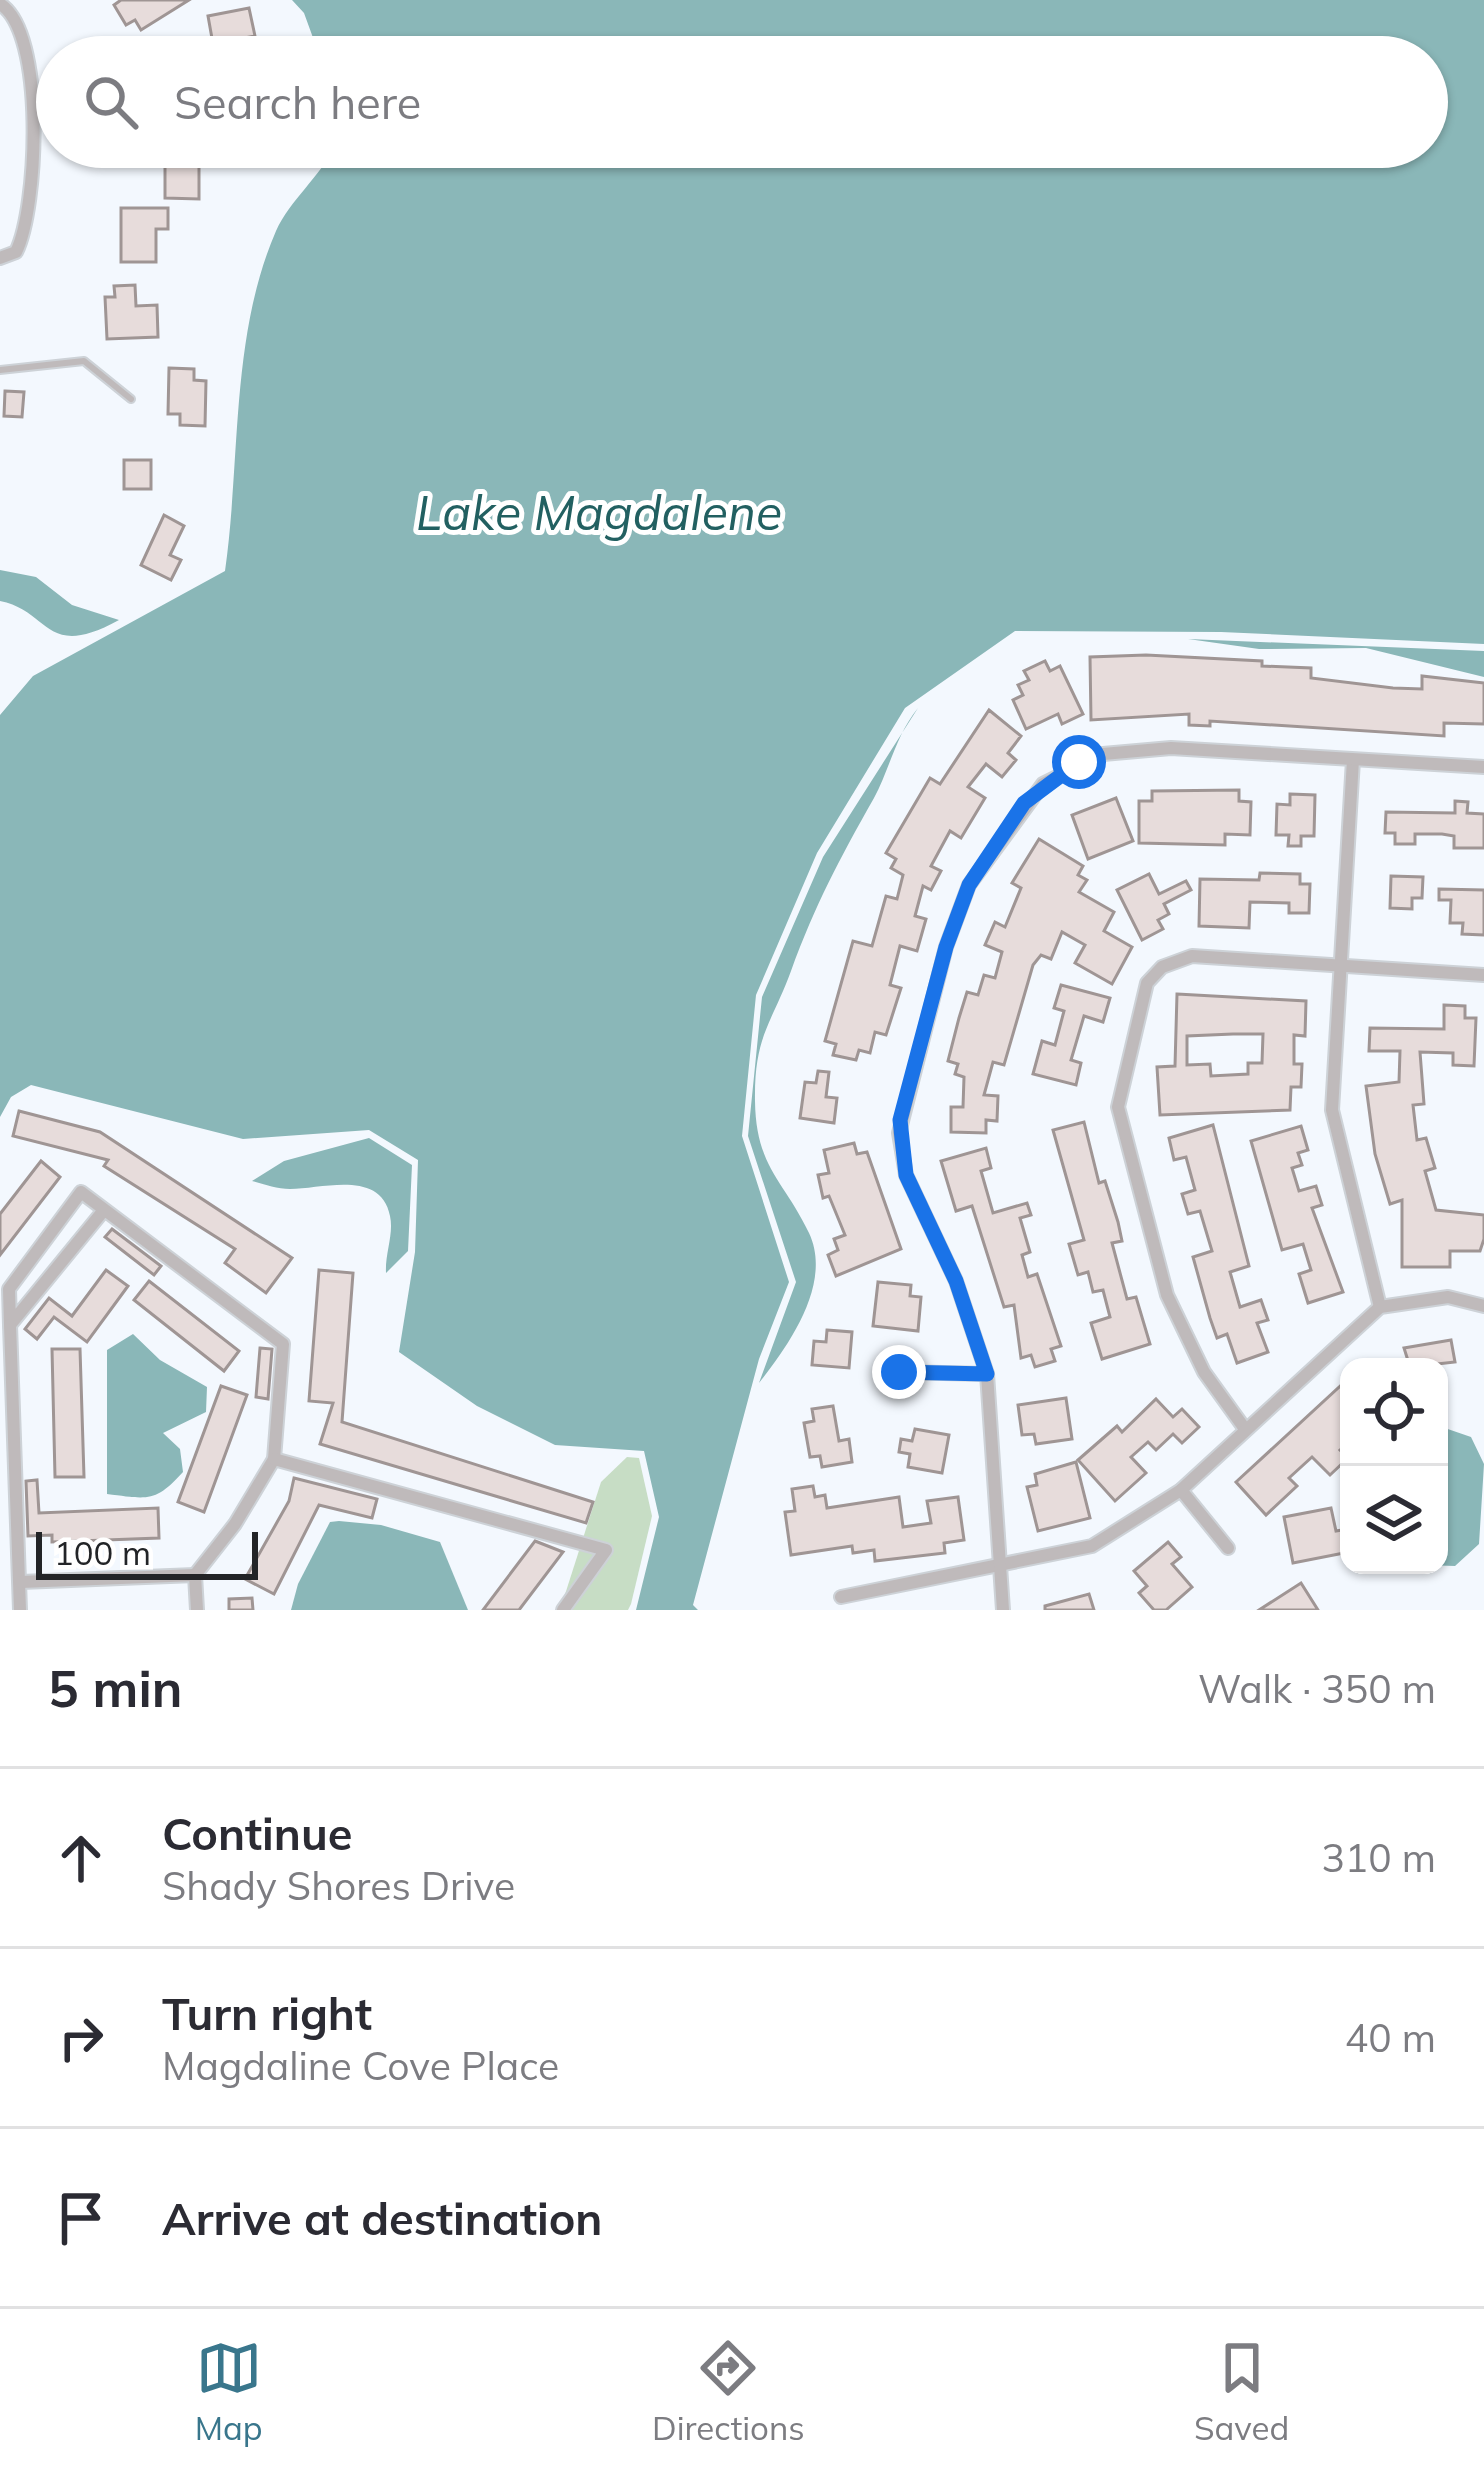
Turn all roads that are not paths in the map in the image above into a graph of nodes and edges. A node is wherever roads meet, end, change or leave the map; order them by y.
1 (0, 4) edge
2 (0, 258) edge
3 (0, 370) edge
4 (130, 399) dead end
5 (1353, 760) junction
6 (1484, 767) edge
7 (1338, 964) junction
8 (1484, 975) edge
9 (104, 1210) junction
10 (1484, 1306) edge
11 (1380, 1307) junction
12 (10, 1325) junction
13 (899, 1372) dead end
14 (987, 1374) junction
15 (1245, 1429) junction
16 (274, 1459) junction
17 (1180, 1490) junction
18 (1228, 1548) dead end
19 (998, 1569) junction
20 (195, 1575) junction
21 (21, 1582) junction
22 (841, 1597) dead end
23 (20, 1610) edge
24 (197, 1610) edge
25 (563, 1610) edge
26 (1003, 1610) edge

1 - 2 street
3 - 4 lane
5 - 6 street
5 - 7 street
5 - 14 street
7 - 8 street
7 - 11 street
7 - 15 street
9 - 12 street
9 - 12 street
9 - 16 street
10 - 11 street
11 - 15 street
12 - 21 street
13 - 14 street
14 - 19 street
15 - 17 street
16 - 20 street
16 - 25 street
17 - 18 street
17 - 19 street
19 - 22 street
19 - 26 street
20 - 21 street
20 - 24 street
21 - 23 street

